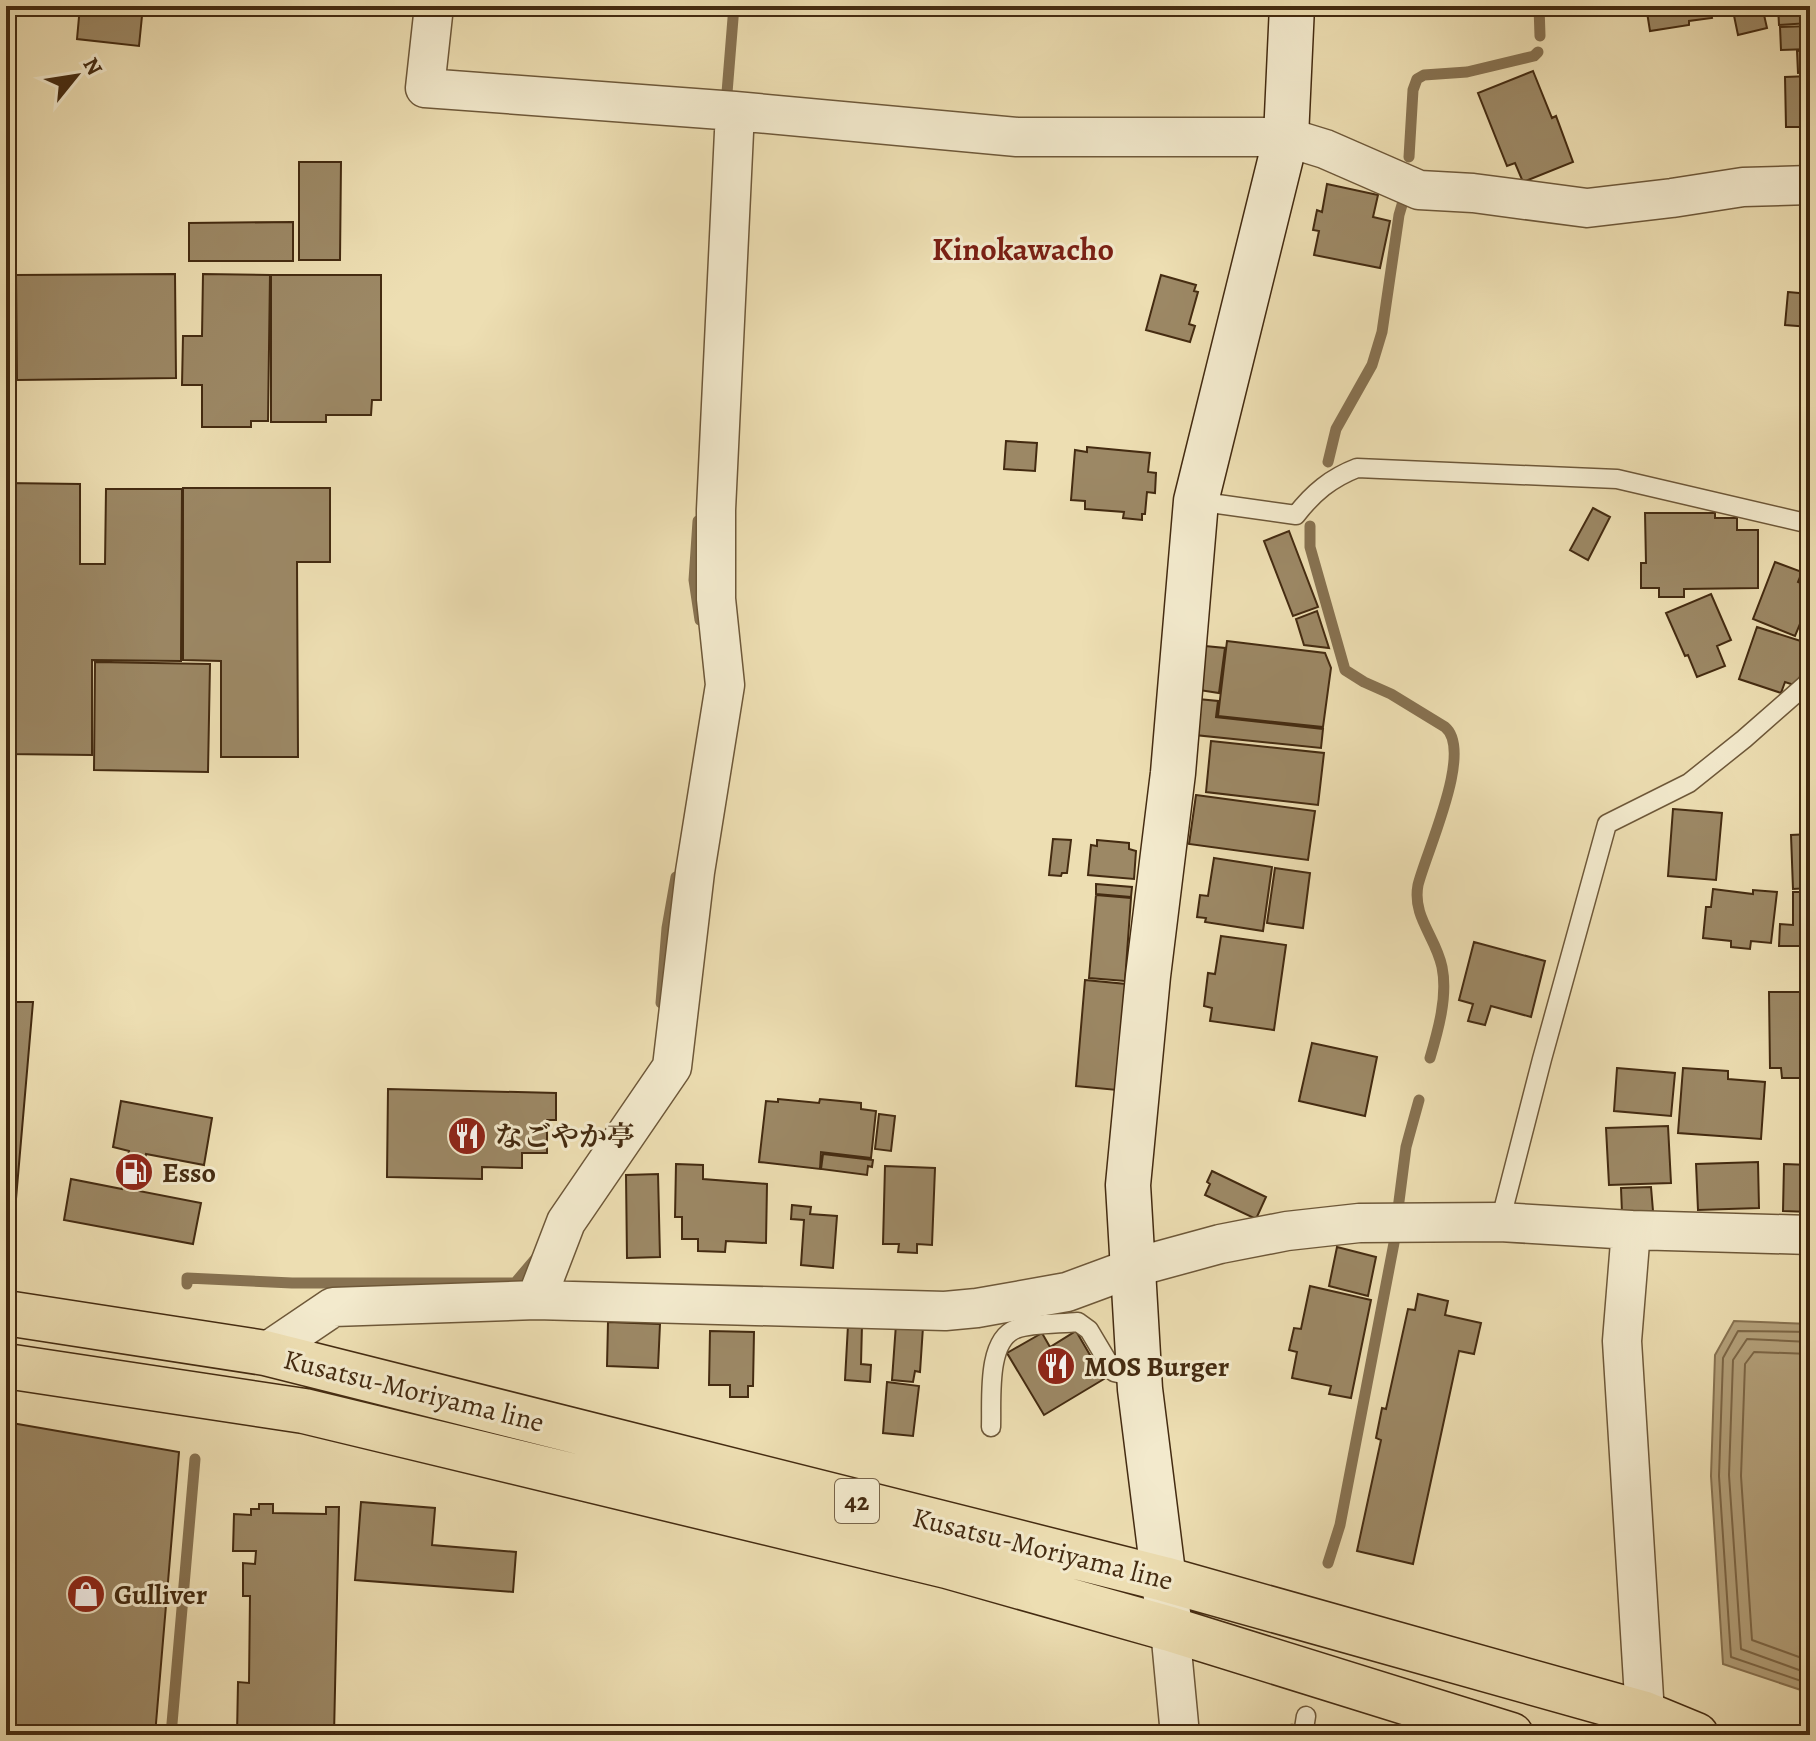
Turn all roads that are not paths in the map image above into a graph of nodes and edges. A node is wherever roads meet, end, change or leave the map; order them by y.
1 (434, 6) edge
2 (1292, 6) edge
3 (735, 111) junction
4 (1286, 137) junction
5 (1810, 185) edge
6 (1196, 501) junction
7 (1810, 524) edge
8 (1810, 681) edge
9 (1500, 1222) junction
10 (1631, 1230) junction
11 (1810, 1235) edge
12 (1132, 1268) junction
13 (536, 1300) junction
14 (6, 1313) edge
15 (265, 1353) junction
16 (6, 1366) edge
17 (1139, 1378) junction
18 (991, 1427) dead end
19 (1164, 1579) junction
20 (1170, 1629) junction
21 (1645, 1714) junction
22 (1306, 1716) dead end
23 (1180, 1735) edge
24 (1303, 1735) edge
25 (1511, 1735) edge
26 (1696, 1735) edge

1 - 3 street
2 - 4 street
3 - 4 street
3 - 13 street
4 - 5 street
4 - 6 street
6 - 7 lane
6 - 12 street
8 - 9 lane
9 - 10 street
9 - 12 street
10 - 11 street
10 - 21 street
12 - 13 street
12 - 17 street
13 - 15 street
14 - 15 main road, Kusatsu-Moriyama line / 42
15 - 19 main road, Kusatsu-Moriyama line / 42
16 - 20 main road, Kusatsu-Moriyama line / 42
17 - 18 lane
17 - 19 street
19 - 20 street
19 - 21 main road, Kusatsu-Moriyama line / 42
20 - 23 street
20 - 25 main road, Kusatsu-Moriyama line / 42
21 - 26 main road, Kusatsu-Moriyama line / 42
22 - 24 lane

